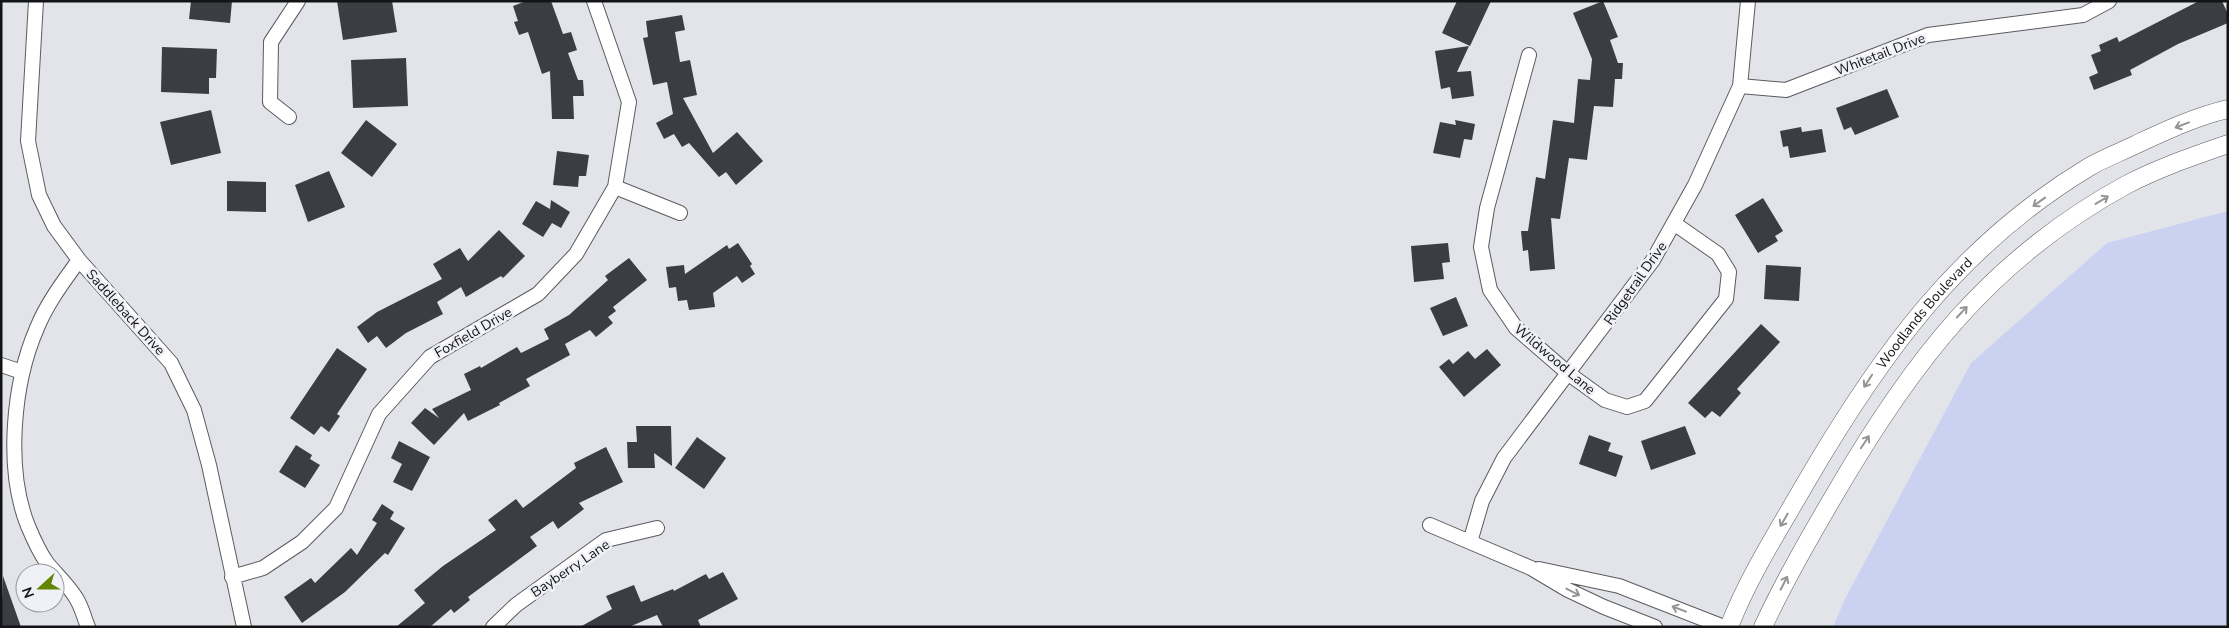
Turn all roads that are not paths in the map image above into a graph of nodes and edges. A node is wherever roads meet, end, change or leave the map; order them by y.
1 (36, 1) edge
2 (298, 1) edge
3 (594, 1) edge
4 (1748, 1) edge
5 (2109, 1) edge
6 (1529, 55) dead end
7 (1740, 86) junction
8 (2228, 108) edge
9 (289, 118) dead end
10 (2228, 144) edge
11 (615, 188) junction
12 (680, 213) dead end
13 (1675, 224) junction
14 (79, 260) junction
15 (1, 365) edge
16 (22, 372) junction
17 (1569, 374) junction
18 (1430, 525) dead end
19 (657, 528) dead end
20 (1470, 542) junction
21 (1531, 568) junction
22 (232, 577) junction
23 (88, 627) edge
24 (244, 627) edge
25 (493, 627) edge
26 (1655, 627) edge
27 (1724, 627) edge
28 (1728, 627) edge
29 (1763, 627) edge

1 - 14 street, Saddleback Drive
2 - 9 street
3 - 11 street, Foxfield Drive
4 - 7 street, Ridgetrail Drive
5 - 7 street, Whitetail Drive
6 - 17 street, Wildwood Lane
7 - 13 street, Ridgetrail Drive
8 -> 28 street, Woodlands Boulevard
29 -> 10 street, Woodlands Boulevard
11 - 12 street
11 - 22 street, Foxfield Drive
13 - 17 street, Ridgetrail Drive
13 - 17 street, Wildwood Lane
14 - 16 street
14 - 22 street, Saddleback Drive
15 - 16 street
16 - 23 street
17 - 20 street, Ridgetrail Drive
18 - 20 street
19 - 25 street, Bayberry Lane
20 - 21 street
21 -> 26 street
27 -> 21 street
22 - 24 street, Saddleback Drive

